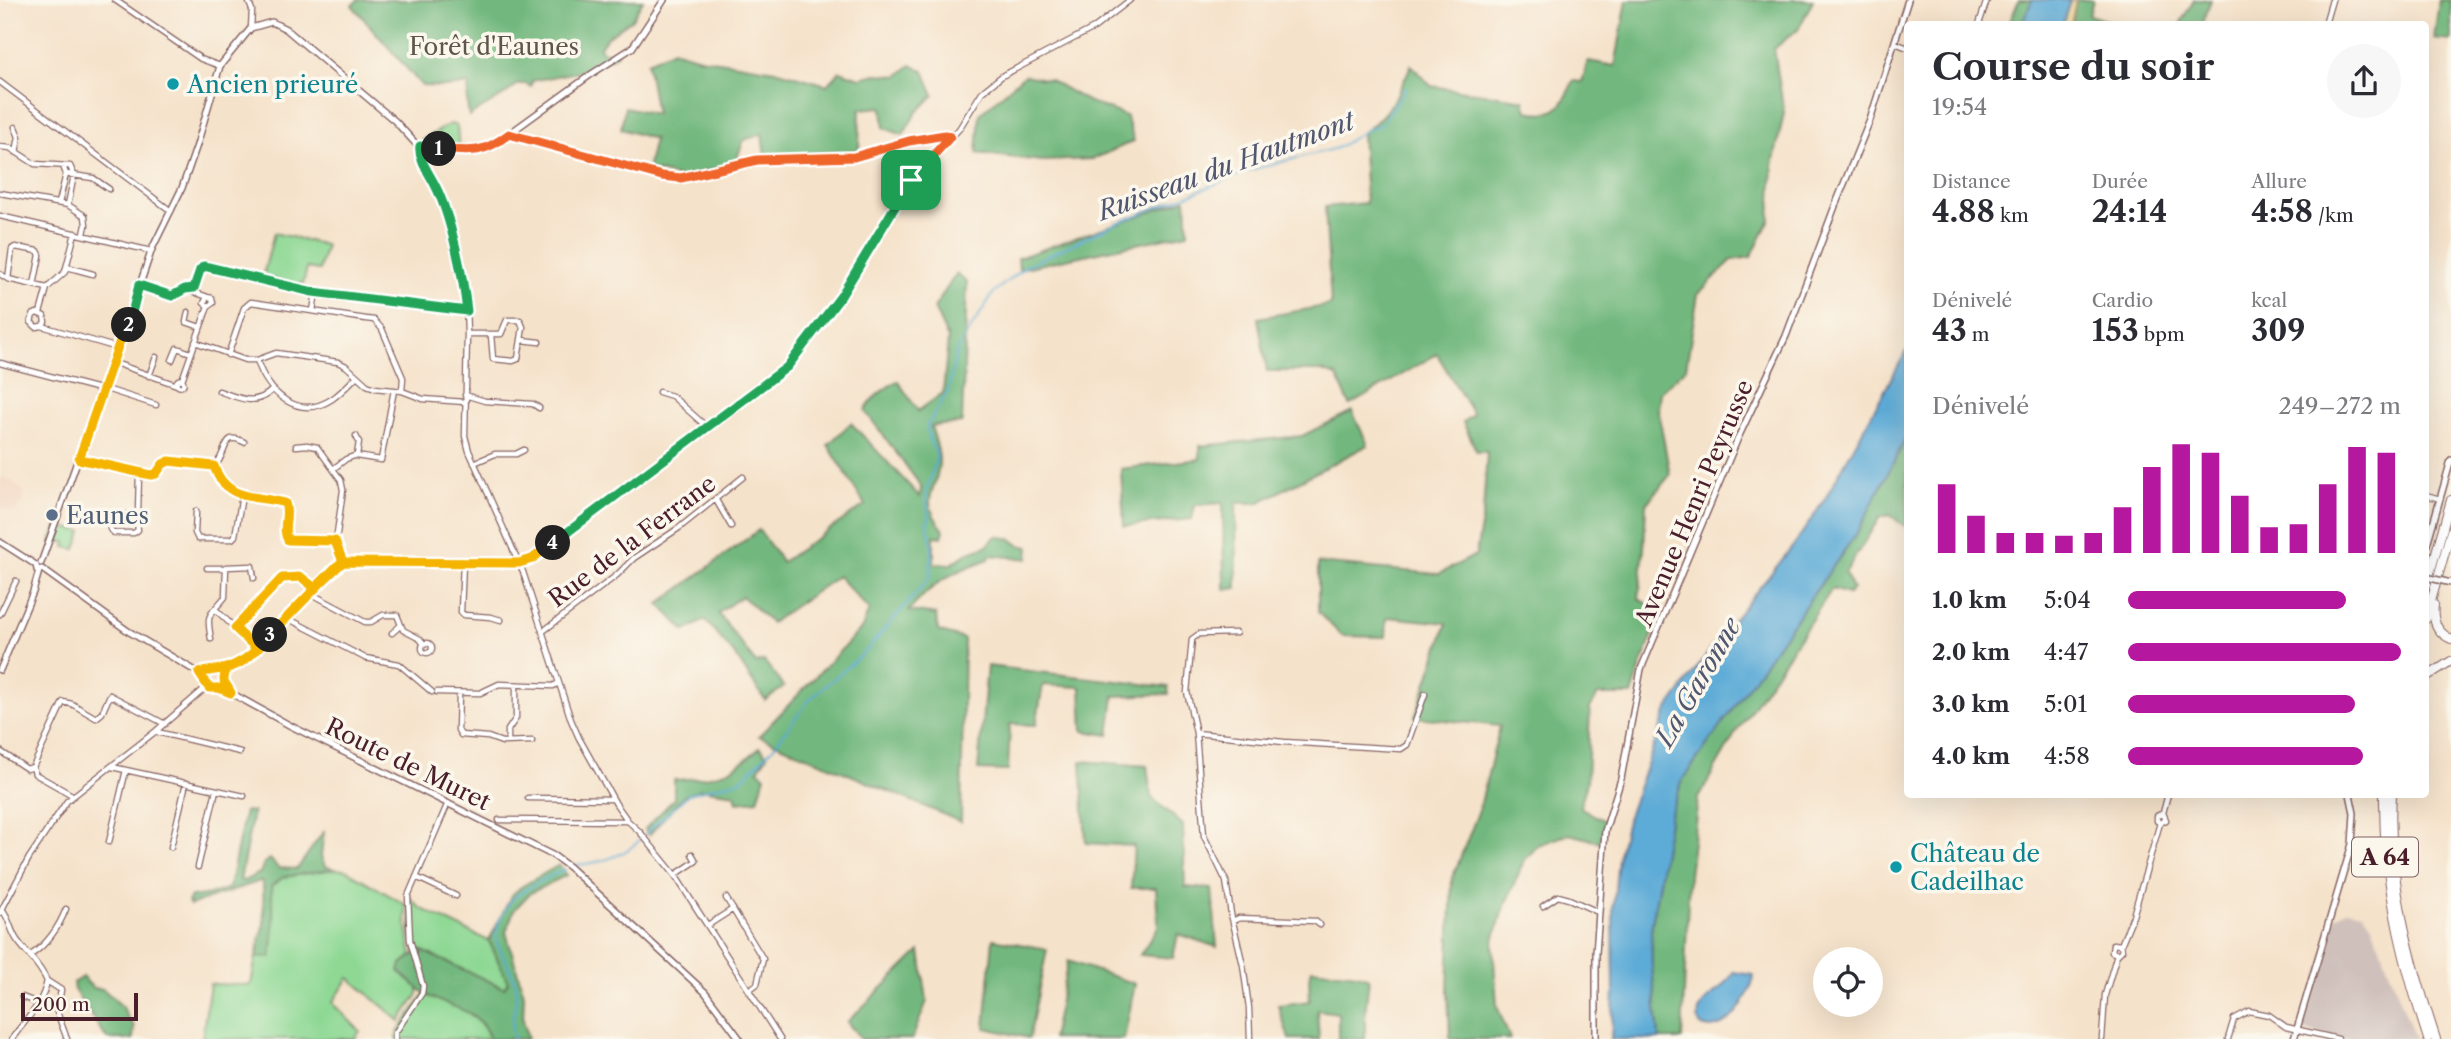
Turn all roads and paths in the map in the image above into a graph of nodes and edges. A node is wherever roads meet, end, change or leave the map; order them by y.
1 (115, 0) edge
2 (248, 0) edge
3 (664, 0) edge
4 (1129, 0) edge
5 (1908, 0) edge
6 (1987, 0) edge
7 (2332, 0) edge
8 (1980, 21) edge
9 (2326, 21) edge
10 (251, 28) junction
11 (1895, 43) junction
12 (1904, 46) edge
13 (220, 65) junction
14 (0, 82) edge
15 (15, 127) dead end
16 (509, 134) junction
17 (950, 137) junction
18 (420, 146) junction
19 (0, 147) edge
20 (16, 152) junction
21 (59, 165) junction
22 (66, 174) junction
23 (74, 175) junction
24 (109, 188) dead end
25 (0, 193) edge
26 (59, 203) junction
27 (68, 205) junction
28 (172, 211) junction
29 (0, 216) edge
30 (75, 233) junction
31 (84, 234) junction
32 (151, 251) junction
33 (67, 267) junction
34 (0, 274) edge
35 (93, 274) dead end
36 (8, 279) junction
37 (33, 285) junction
38 (139, 285) junction
39 (47, 288) junction
40 (191, 290) junction
41 (316, 292) junction
42 (313, 311) junction
43 (467, 311) junction
44 (188, 312) dead end
45 (40, 313) junction
46 (42, 326) junction
47 (200, 327) junction
48 (467, 334) junction
49 (491, 335) junction
50 (522, 340) junction
51 (195, 342) junction
52 (539, 342) dead end
53 (118, 348) junction
54 (191, 353) junction
55 (228, 355) junction
56 (156, 357) dead end
57 (172, 360) dead end
58 (257, 360) junction
59 (112, 362) junction
60 (0, 363) edge
61 (149, 376) junction
62 (356, 377) junction
63 (103, 389) junction
64 (272, 390) junction
65 (394, 390) junction
66 (219, 391) dead end
67 (402, 391) junction
68 (659, 392) dead end
69 (465, 399) junction
70 (156, 405) dead end
71 (539, 408) dead end
72 (708, 428) junction
73 (356, 436) dead end
74 (244, 442) dead end
75 (296, 446) dead end
76 (524, 450) dead end
77 (356, 456) junction
78 (79, 459) junction
79 (2451, 460) edge
80 (474, 463) junction
81 (214, 466) junction
82 (333, 469) junction
83 (139, 472) junction
84 (743, 477) dead end
85 (242, 496) junction
86 (2429, 496) edge
87 (2440, 499) junction
88 (716, 500) junction
89 (2451, 500) edge
90 (196, 511) dead end
91 (136, 515) junction
92 (731, 526) dead end
93 (2451, 531) edge
94 (2429, 538) edge
95 (335, 541) junction
96 (0, 542) edge
97 (343, 562) junction
98 (463, 562) junction
99 (519, 563) junction
100 (40, 567) junction
101 (206, 568) dead end
102 (225, 568) junction
103 (254, 578) dead end
104 (2429, 578) edge
105 (16, 581) dead end
106 (2451, 583) edge
107 (315, 588) junction
108 (2430, 589) edge
109 (310, 593) junction
110 (214, 608) junction
111 (0, 614) edge
112 (286, 618) junction
113 (501, 620) dead end
114 (401, 625) junction
115 (235, 628) junction
116 (542, 632) junction
117 (392, 633) dead end
118 (1236, 633) dead end
119 (211, 639) dead end
120 (2451, 639) edge
121 (424, 644) dead end
122 (0, 649) edge
123 (257, 649) junction
124 (8, 652) junction
125 (2451, 661) edge
126 (226, 668) junction
127 (0, 670) edge
128 (213, 671) junction
129 (199, 673) junction
130 (2429, 675) edge
131 (222, 682) junction
132 (558, 683) junction
133 (205, 685) junction
134 (516, 685) junction
135 (459, 694) junction
136 (1424, 694) dead end
137 (165, 724) junction
138 (156, 731) junction
139 (1196, 733) junction
140 (508, 741) junction
141 (532, 741) dead end
142 (0, 751) edge
143 (240, 752) dead end
144 (111, 766) junction
145 (33, 767) junction
146 (126, 770) junction
147 (186, 783) junction
148 (216, 790) junction
149 (72, 795) junction
150 (244, 796) dead end
151 (528, 798) dead end
152 (2167, 798) edge
153 (2351, 798) edge
154 (2384, 798) edge
155 (2392, 798) edge
156 (613, 799) junction
157 (448, 803) junction
158 (499, 820) dead end
159 (628, 821) junction
160 (110, 842) dead end
161 (170, 847) dead end
162 (692, 854) dead end
163 (198, 867) dead end
164 (675, 875) junction
165 (416, 877) junction
166 (456, 896) dead end
167 (726, 898) dead end
168 (1543, 906) dead end
169 (66, 909) dead end
170 (733, 909) junction
171 (1, 911) edge
172 (1598, 912) junction
173 (1233, 922) junction
174 (708, 925) junction
175 (1320, 925) dead end
176 (2121, 945) junction
177 (2117, 954) junction
178 (31, 955) junction
179 (47, 981) junction
180 (749, 990) junction
181 (22, 997) dead end
182 (38, 1003) junction
183 (2297, 1030) junction
184 (12, 1039) edge
185 (67, 1039) edge
186 (395, 1039) edge
187 (740, 1039) edge
188 (780, 1039) edge
189 (1250, 1039) edge
190 (1596, 1039) edge
191 (2102, 1039) edge
192 (2228, 1039) edge
193 (2294, 1039) edge
194 (2338, 1039) edge
195 (2428, 1039) edge
196 (2436, 1039) edge

1 - 13 street
2 - 10 street
3 - 16 street
4 - 17 street
5 - 11 street, Avenue Henri Peyrusse
6 - 8 street
7 - 9 street
10 - 13 street
10 - 18 street
11 - 12 street
11 - 172 street, Avenue Henri Peyrusse
13 - 28 street
14 - 28 street
15 - 20 street
16 - 17 street
16 - 18 street
17 - 72 street
18 - 43 street
19 - 20 street
20 - 21 street
21 - 22 street
21 - 23 street
22 - 23 street
22 - 26 street
23 - 24 street
23 - 27 street
25 - 26 street
26 - 27 street
27 - 31 street
28 - 32 street
29 - 30 street
30 - 31 street
30 - 33 street
31 - 32 street
32 - 38 street
33 - 35 street
33 - 39 street
34 - 36 street
36 - 37 street
36 - 37 street
37 - 39 street
38 - 40 street
38 - 53 street
39 - 45 street
40 - 41 street
40 - 47 street
41 - 42 street
41 - 43 street
42 - 55 street
42 - 67 street
43 - 48 street
44 - 47 street
45 - 46 street
45 - 46 street
46 - 53 street
47 - 51 street
48 - 49 street
48 - 69 street
49 - 50 street
49 - 50 street
50 - 52 street
51 - 54 street
51 - 55 street
53 - 59 street
54 - 57 street
54 - 61 street
55 - 58 street
56 - 61 street
58 - 62 street
58 - 64 street
59 - 61 street
59 - 63 street
60 - 63 street
62 - 64 street
62 - 65 street
63 - 70 street
63 - 78 street
64 - 66 street
65 - 67 street
65 - 77 street
67 - 69 street
68 - 72 street
69 - 71 street
69 - 80 street
72 - 99 street
73 - 77 street
74 - 81 street
75 - 82 street
76 - 80 street
77 - 82 street
78 - 83 street
78 - 100 street
79 - 87 street
80 - 99 street
81 - 83 street
81 - 85 street
82 - 95 street
83 - 91 street
84 - 88 street, Rue de la Ferrane
85 - 90 street
85 - 95 street
86 - 87 street
87 - 94 street
88 - 92 street
88 - 116 street, Rue de la Ferrane
89 - 108 highway
91 - 91 street
93 - 108 highway
95 - 97 street
96 - 100 street
97 - 98 street
97 - 107 street
98 - 99 street
98 - 113 street
99 - 116 street
100 - 124 street
100 - 129 street
101 - 102 street
102 - 103 street
102 - 110 street
104 - 106 street, bridge
105 - 111 street
107 - 109 street
107 - 115 street
108 - 120 highway
109 - 112 street
109 - 114 street
110 - 115 street
110 - 119 street
112 - 123 street
112 - 135 street
114 - 117 street
114 - 121 street
115 - 123 street
116 - 132 street
118 - 139 street
122 - 124 street
123 - 126 street
124 - 127 street
125 - 130 highway
126 - 128 street
126 - 131 street
128 - 129 street
128 - 131 street
128 - 133 street
129 - 133 street
131 - 133 street
131 - 157 street, Route de Muret
132 - 134 street
132 - 156 street
133 - 137 street
134 - 135 street
134 - 140 street
135 - 140 street
136 - 139 street
137 - 138 street
137 - 145 street
138 - 143 street
138 - 144 street
139 - 173 street
140 - 141 street
142 - 145 street
144 - 146 street
144 - 149 street
145 - 149 street
146 - 147 street
146 - 160 street
147 - 148 street
147 - 161 street
148 - 150 street
148 - 163 street
149 - 171 street
151 - 156 street
152 - 176 street
153 - 183 street
154 - 195 highway, A 64
155 - 196 highway, A 64
156 - 159 street
157 - 165 street
157 - 187 street, Route de Muret
158 - 159 street
159 - 164 street
162 - 164 street
164 - 174 street
165 - 166 street
165 - 186 street
167 - 170 street
168 - 172 street
169 - 178 street
170 - 174 street
170 - 180 street
171 - 178 street
172 - 190 street, Avenue Henri Peyrusse
173 - 175 street
173 - 189 street
174 - 180 street
176 - 177 street
176 - 177 street
177 - 191 street
178 - 179 street
179 - 182 street
179 - 185 street
180 - 188 street
181 - 182 street
182 - 184 street
183 - 192 street
183 - 193 street
183 - 194 street

